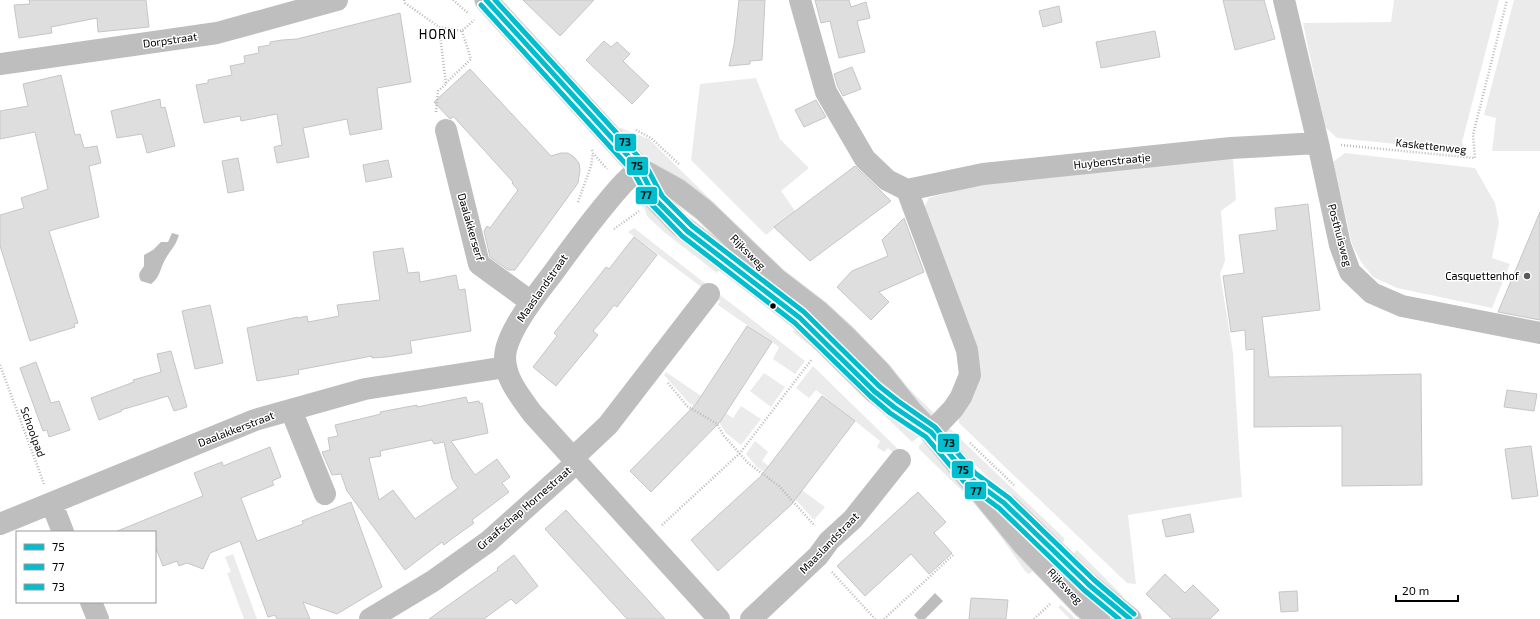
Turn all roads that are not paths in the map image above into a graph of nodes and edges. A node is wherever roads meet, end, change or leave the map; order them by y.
1 (337, 0) edge
2 (486, 0) edge
3 (800, 0) edge
4 (1284, 0) edge
5 (0, 64) edge
6 (446, 130) road end
7 (1318, 143) junction
8 (640, 168) junction
9 (907, 190) junction
10 (709, 294) dead end
11 (531, 302) junction
12 (1540, 333) edge
13 (506, 368) junction
14 (291, 410) junction
15 (931, 432) junction
16 (575, 460) junction
17 (900, 460) dead end
18 (970, 478) junction
19 (325, 494) dead end
20 (52, 504) junction
21 (0, 524) edge
22 (63, 531) edge
23 (91, 603) edge
24 (715, 618) edge
25 (98, 619) edge
26 (370, 619) edge
27 (751, 619) edge
28 (1099, 619) edge
29 (1130, 619) edge

1 - 5 street, Dorpstraat
2 - 8 street, Rijksweg
3 - 9 street
4 - 7 street, Posthuisweg
6 - 11 street, Daalakkerserf
7 - 9 street, Huybenstraatje
7 - 12 street, Posthuisweg
8 - 11 street, Maaslandstraat
8 - 15 street, Rijksweg
9 - 15 street
10 - 16 street
11 - 13 street, Maaslandstraat
13 - 14 street, Daalakkerstraat
13 - 16 street, Maaslandstraat
14 - 19 street
14 - 20 street, Daalakkerstraat
15 - 18 street, Rijksweg
16 - 24 street, Maaslandstraat
16 - 26 street, Graafschap Hornestraat
17 - 27 street, Maaslandstraat
18 - 28 street, Rijksweg
18 - 29 street, Rijksweg
20 - 21 street, Daalakkerstraat
20 - 22 street
23 - 25 street

